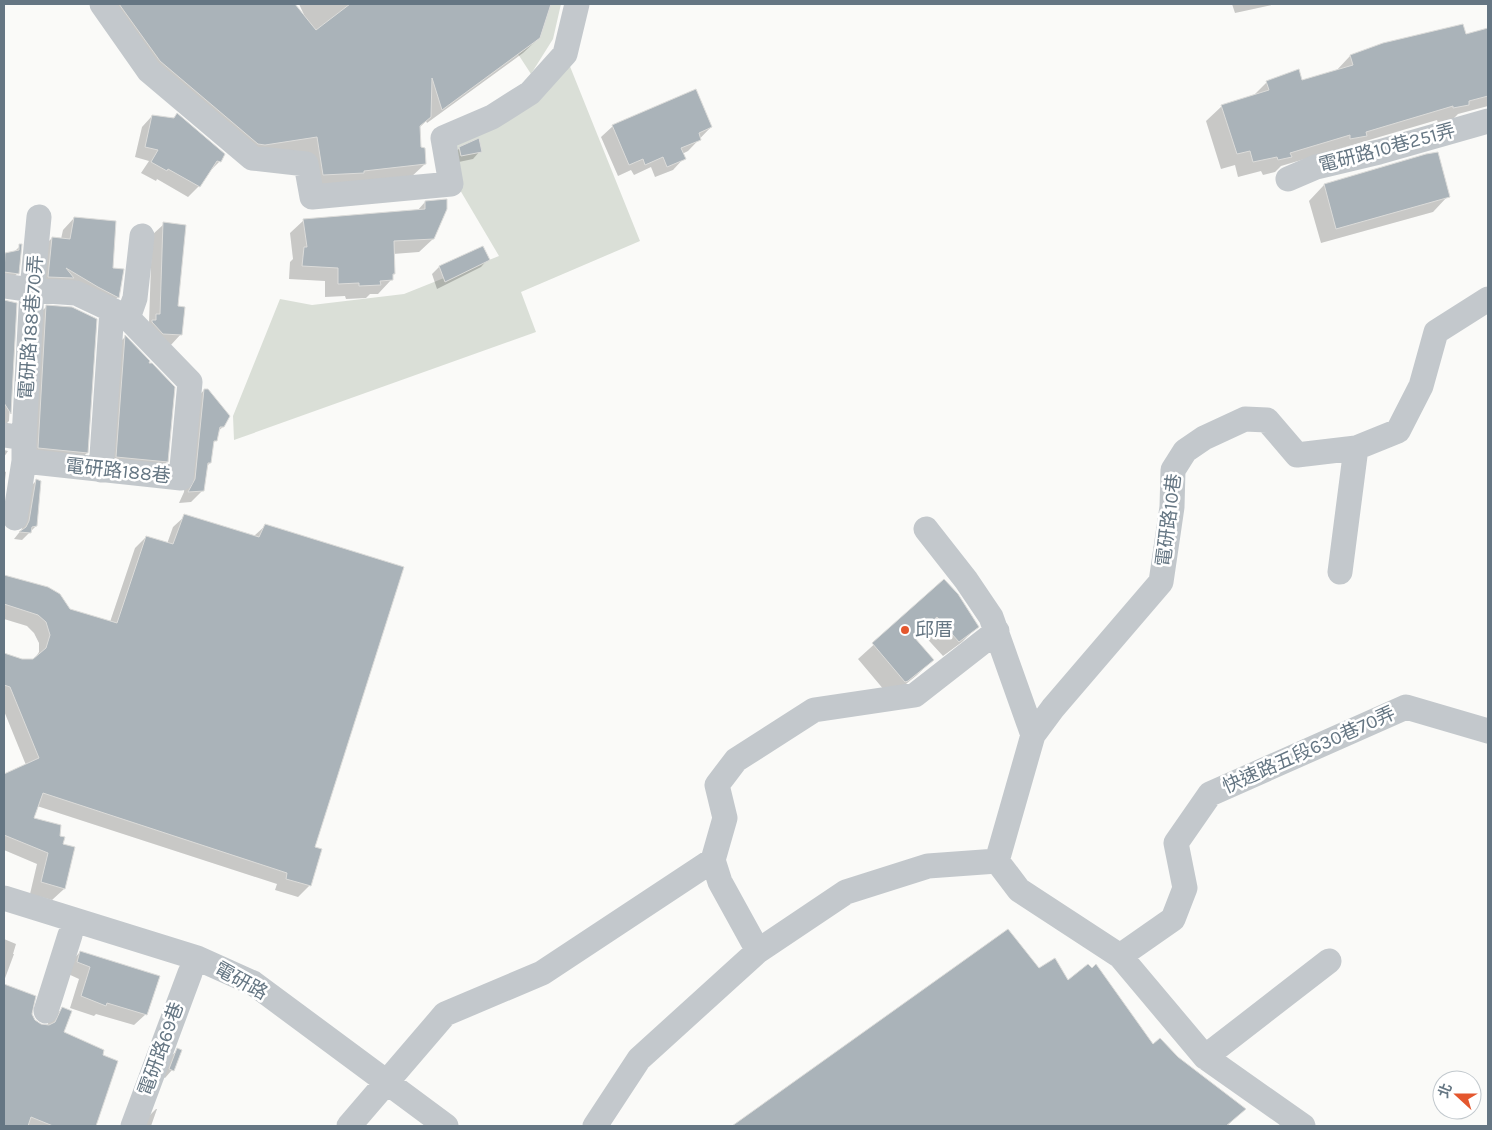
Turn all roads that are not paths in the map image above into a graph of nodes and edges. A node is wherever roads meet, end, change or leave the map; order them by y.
1 (102, 4) edge
2 (576, 4) edge
3 (1488, 121) edge
4 (1288, 178) dead end
5 (39, 216) dead end
6 (142, 236) dead end
7 (4, 286) edge
8 (32, 290) junction
9 (1488, 298) edge
10 (120, 314) junction
11 (17, 445) edge
12 (1356, 448) junction
13 (101, 470) junction
14 (15, 518) dead end
15 (926, 529) dead end
16 (1340, 572) dead end
17 (997, 631) junction
18 (1488, 731) edge
19 (1033, 735) junction
20 (713, 860) junction
21 (997, 861) junction
22 (4, 898) edge
23 (4, 915) edge
24 (70, 935) junction
25 (758, 951) junction
26 (1120, 956) junction
27 (1329, 961) dead end
28 (190, 973) junction
29 (46, 1011) dead end
30 (1206, 1056) junction
31 (382, 1087) junction
32 (133, 1126) edge
33 (349, 1126) edge
34 (424, 1126) edge
35 (446, 1126) edge
36 (595, 1126) edge
37 (1303, 1126) edge

1 - 2 street
3 - 4 street, 電研路10巷251弄
5 - 8 street, 電研路188巷70弄
6 - 10 street
7 - 8 street, 電研路188巷
8 - 10 street, 電研路188巷
8 - 11 street, 電研路188巷70弄
9 - 12 street, 電研路10巷
10 - 13 street
10 - 13 street, 電研路188巷
11 - 13 street, 電研路188巷
11 - 14 street, 電研路188巷70弄
12 - 16 street
12 - 19 street, 電研路10巷
15 - 17 street
17 - 19 street
17 - 20 street
18 - 26 street, 快速路五段630巷70弄
19 - 21 street, 電研路10巷
20 - 25 street
20 - 31 street
21 - 25 street
21 - 26 street
22 - 31 street, 電研路
23 - 24 street, 電研路
24 - 28 street, 電研路
24 - 29 street
25 - 36 street
26 - 30 street
27 - 30 street
28 - 31 street, 電研路
28 - 32 street, 電研路69巷
30 - 37 street
31 - 33 street
31 - 34 street, 電研路
31 - 35 street, 電研路

